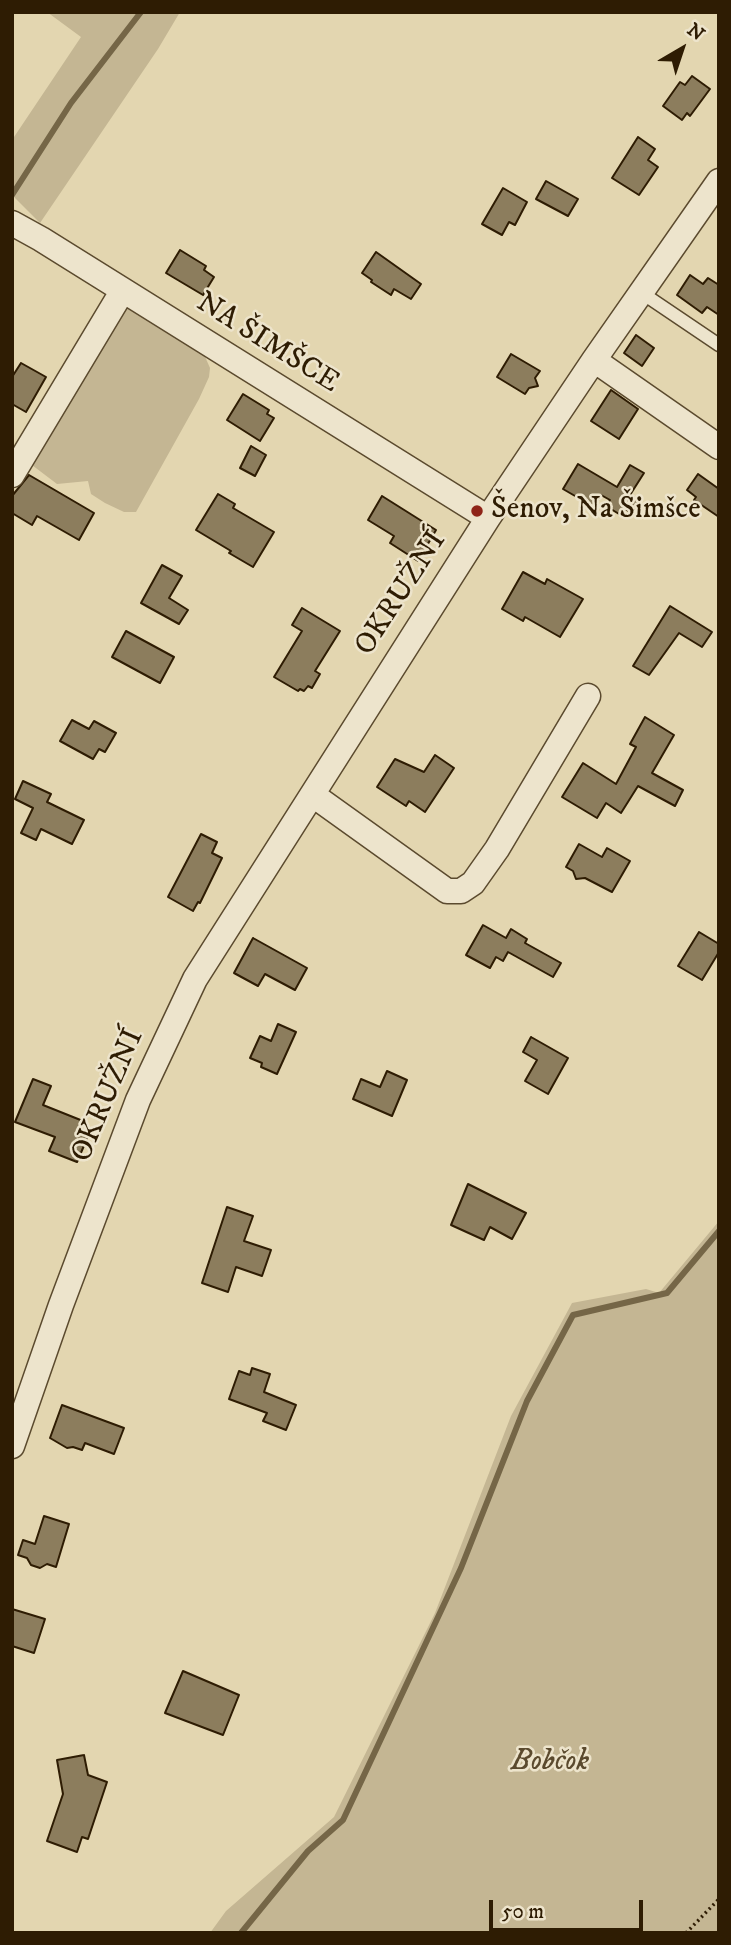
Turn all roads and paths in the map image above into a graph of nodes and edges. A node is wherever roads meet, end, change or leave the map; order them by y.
1 (719, 181) edge
2 (12, 223) edge
3 (123, 290) junction
4 (642, 293) junction
5 (719, 345) edge
6 (594, 360) junction
7 (719, 447) edge
8 (12, 475) edge
9 (488, 519) junction
10 (588, 696) dead end
11 (313, 795) junction
12 (12, 1446) edge
13 (719, 1899) edge
14 (686, 1933) edge

1 - 4 street, OKRUŽNÍ
2 - 3 street, NA ŠIMŠCE
3 - 8 street
3 - 9 street, NA ŠIMŠCE
4 - 5 lane
4 - 6 street, OKRUŽNÍ
6 - 7 street
6 - 9 street, OKRUŽNÍ
9 - 11 street, OKRUŽNÍ
10 - 11 street
11 - 12 street, OKRUŽNÍ
13 - 14 path

